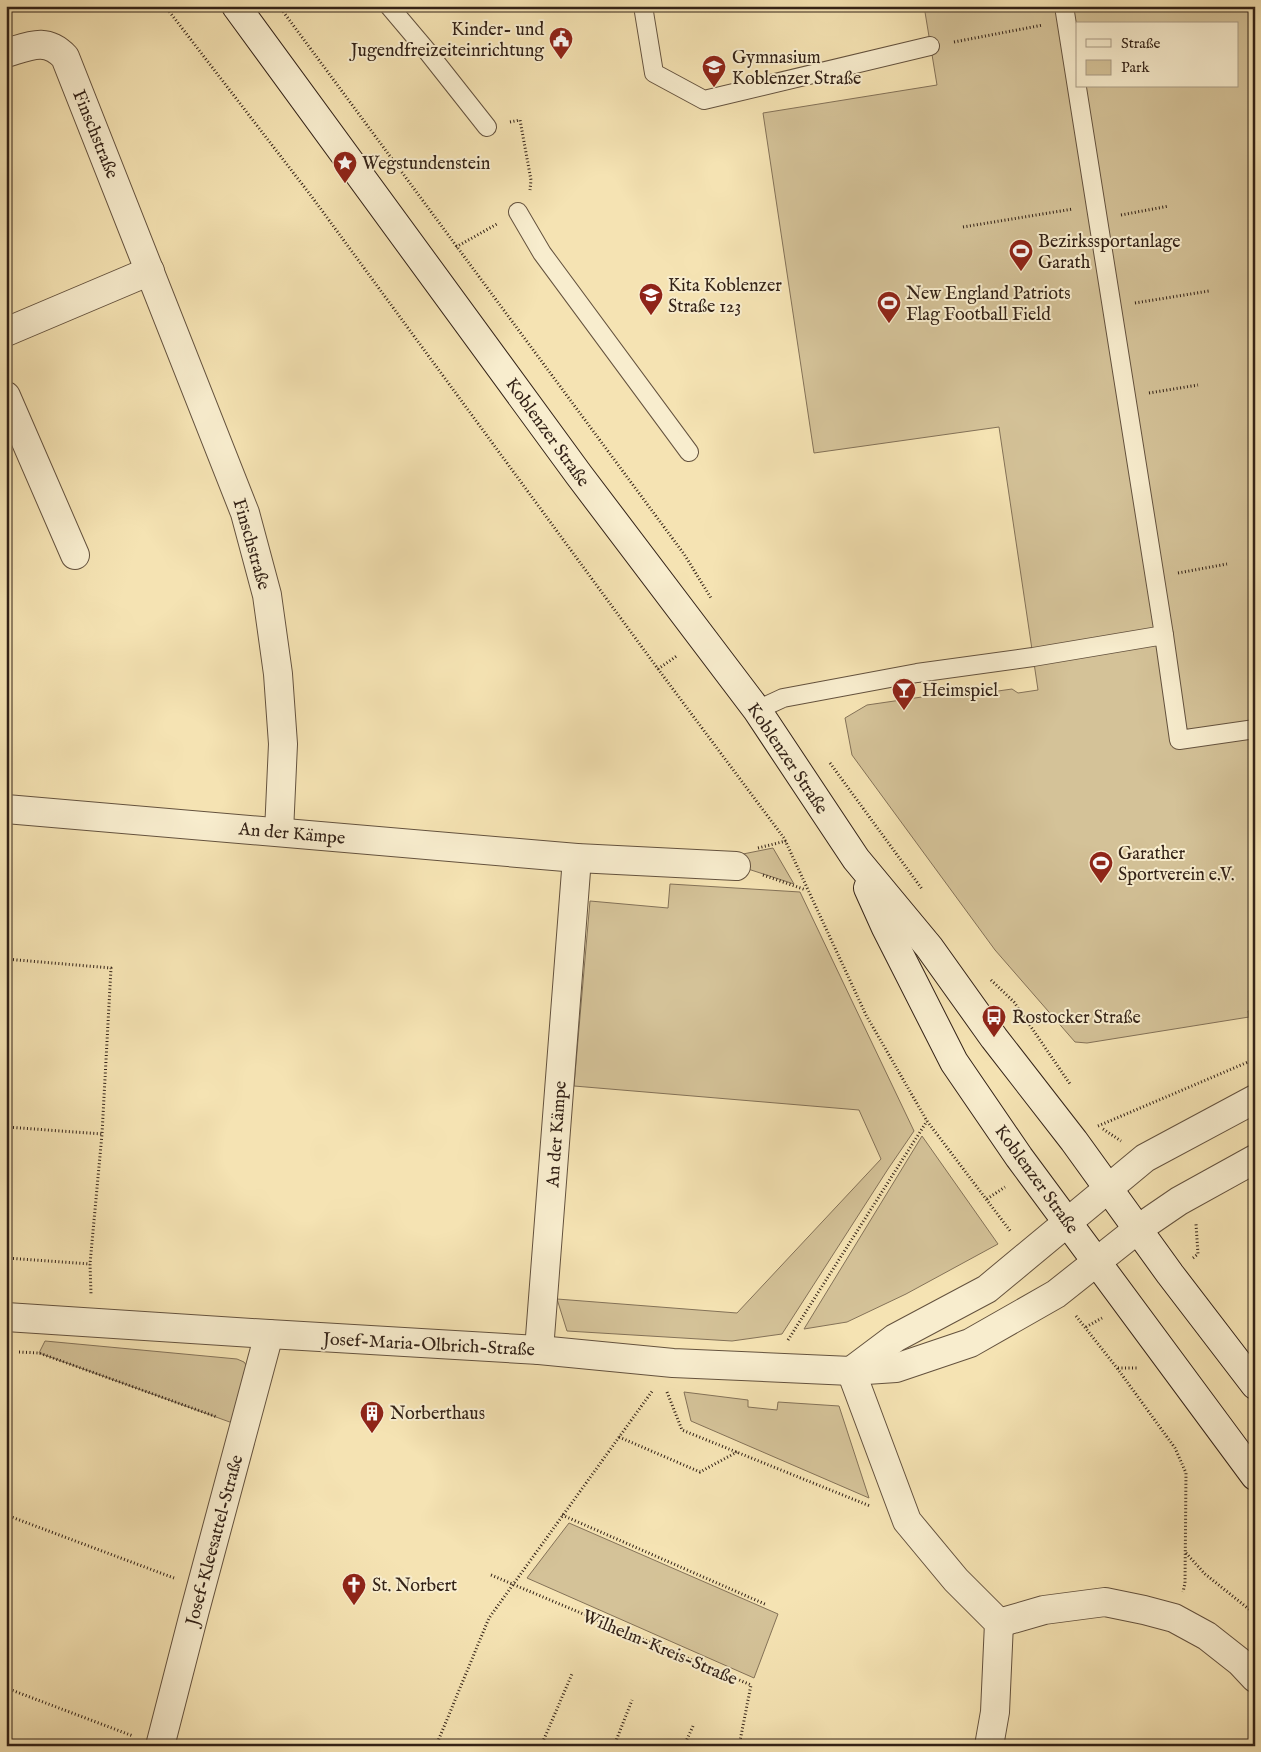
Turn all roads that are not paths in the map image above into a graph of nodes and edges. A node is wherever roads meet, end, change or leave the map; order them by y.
1 (236, 6) edge
2 (389, 6) edge
3 (643, 6) edge
4 (1065, 14) edge
5 (930, 46) road end
6 (6, 53) edge
7 (1076, 84) edge
8 (1077, 88) edge
9 (487, 127) road end
10 (518, 212) road end
11 (150, 271) junction
12 (6, 332) edge
13 (6, 396) edge
14 (689, 452) dead end
15 (75, 555) dead end
16 (1164, 635) junction
17 (757, 710) junction
18 (1255, 729) edge
19 (6, 809) edge
20 (279, 832) junction
21 (577, 858) junction
22 (856, 859) junction
23 (736, 866) road end
24 (1255, 1099) edge
25 (1255, 1159) edge
26 (1108, 1187) junction
27 (1069, 1223) junction
28 (1138, 1229) junction
29 (1098, 1262) junction
30 (6, 1317) edge
31 (269, 1334) junction
32 (539, 1350) junction
33 (851, 1371) junction
34 (1255, 1385) edge
35 (1255, 1476) edge
36 (999, 1623) junction
37 (1255, 1678) edge
38 (150, 1742) edge
39 (989, 1746) edge

1 - 17 street, Koblenzer Straße
2 - 9 lane
3 - 5 lane
4 - 7 lane
6 - 11 street, Finschstraße
8 - 16 lane
10 - 14 lane
11 - 12 street
11 - 20 street, Finschstraße
13 - 15 street
16 - 17 lane
16 - 18 lane
17 - 22 street, Koblenzer Straße
19 - 20 street, An der Kämpe
20 - 21 street, An der Kämpe
21 - 23 street, An der Kämpe
21 - 32 street, An der Kämpe
22 - 26 street, Koblenzer Straße
22 - 27 street, Koblenzer Straße
24 - 26 street
25 - 28 street
26 - 27 street
26 - 28 street, Koblenzer Straße
27 - 29 street, Koblenzer Straße
27 - 33 street
28 - 29 street, Josef-Maria-Olbrich-Straße
28 - 34 street, Koblenzer Straße
29 - 33 street, Josef-Maria-Olbrich-Straße
29 - 35 street, Koblenzer Straße
30 - 31 street, Josef-Maria-Olbrich-Straße
31 - 32 street, Josef-Maria-Olbrich-Straße
31 - 38 street, Josef-Kleesattel-Straße
32 - 33 street, Josef-Maria-Olbrich-Straße
33 - 36 street
36 - 37 street
36 - 39 street

